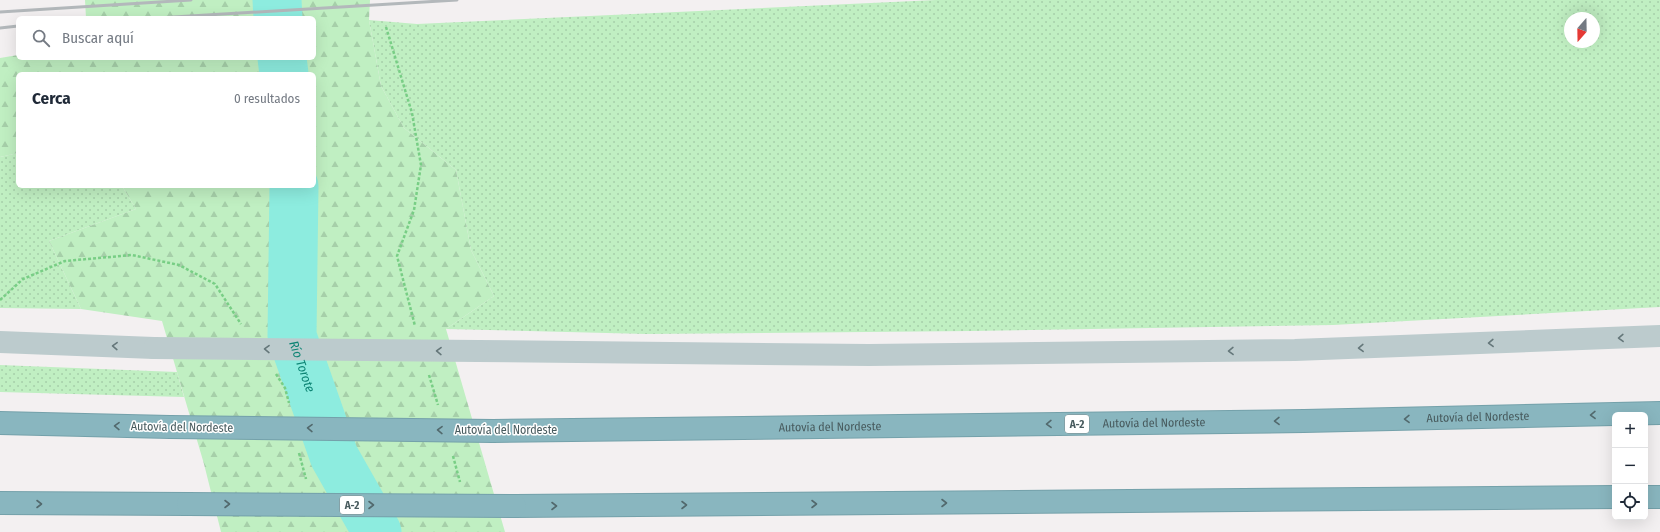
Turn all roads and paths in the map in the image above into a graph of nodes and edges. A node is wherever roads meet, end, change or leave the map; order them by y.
1 (386, 27) dead end
2 (416, 328) dead end
3 (1660, 336) edge
4 (0, 342) edge
5 (429, 373) dead end
6 (440, 411) dead end
7 (1660, 413) edge
8 (0, 423) edge
9 (451, 449) dead end
10 (462, 487) dead end
11 (1612, 497) edge
12 (1648, 497) edge
13 (1660, 497) edge
14 (3, 504) edge

1 - 2 path
3 -> 4 street, bridge
5 - 6 path
7 -> 8 highway, Autovía del Nordeste / A-2, bridge
9 - 10 path
14 -> 11 highway, A-2, bridge
12 - 13 highway

